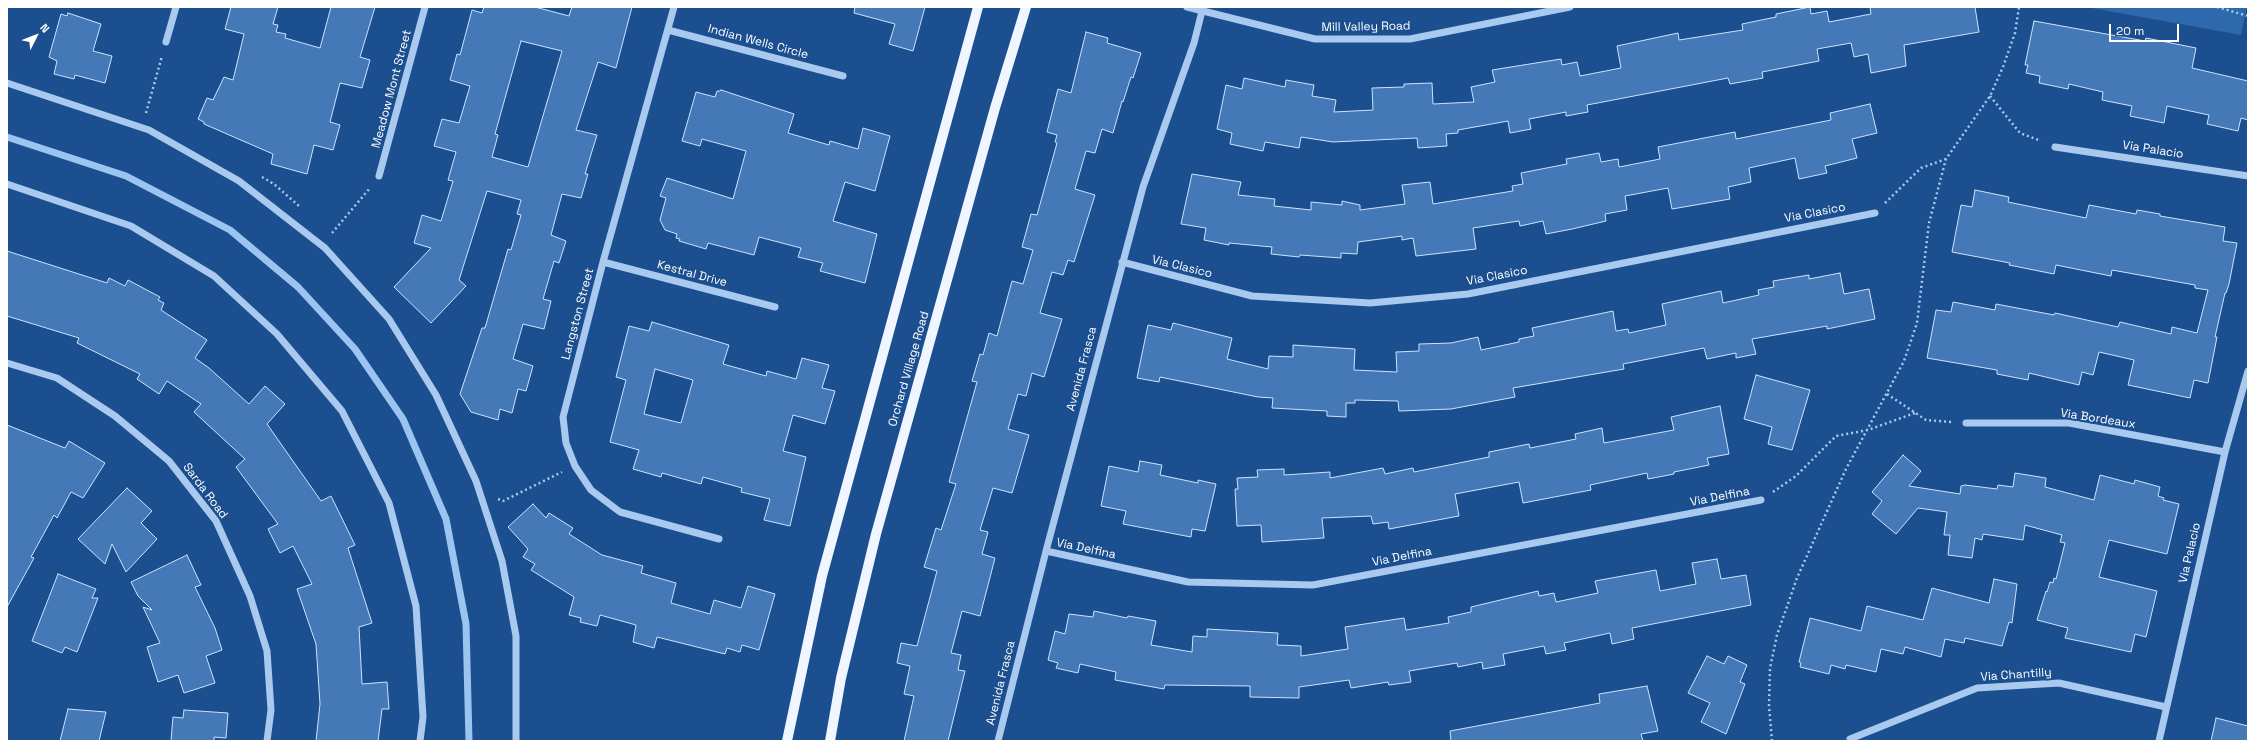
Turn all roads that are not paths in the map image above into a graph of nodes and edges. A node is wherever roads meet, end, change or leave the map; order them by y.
1 (176, 7) edge
2 (425, 7) edge
3 (674, 7) edge
4 (978, 7) edge
5 (1026, 7) edge
6 (1187, 7) edge
7 (1570, 7) edge
8 (1202, 9) edge
9 (668, 30) junction
10 (166, 42) road end
11 (843, 76) dead end
12 (7, 83) edge
13 (2055, 147) road end
14 (379, 176) road end
15 (2248, 176) edge
16 (7, 184) edge
17 (1875, 213) road end
18 (603, 262) junction
19 (1122, 262) junction
20 (775, 307) dead end
21 (7, 363) edge
22 (2248, 370) edge
23 (1966, 423) road end
24 (2225, 452) junction
25 (1761, 500) road end
26 (719, 539) dead end
27 (1046, 551) junction
28 (2166, 707) junction
29 (1850, 739) dead end
30 (267, 741) edge
31 (420, 741) edge
32 (516, 741) edge
33 (786, 741) edge
34 (830, 741) edge
35 (998, 741) edge
36 (2159, 741) edge

1 - 10 street
2 - 14 street, Meadow Mont Street
3 - 9 street, Langston Street
4 - 33 main road
5 - 34 main road, Orchard Village Road
6 - 8 street, Mill Valley Road
7 - 8 street, Mill Valley Road
8 - 19 street, Avenida Frasca
9 - 11 street, Indian Wells Circle
9 - 18 street, Langston Street
12 - 32 street
13 - 15 street, Via Palacio
16 - 31 street
17 - 19 street, Via Clasico
18 - 20 street, Kestral Drive
18 - 26 street, Langston Street
19 - 27 street, Avenida Frasca
21 - 30 street, Sarda Road
22 - 24 street, Via Palacio
23 - 24 street, Via Bordeaux
24 - 28 street, Via Palacio
25 - 27 street, Via Delfina
27 - 35 street, Avenida Frasca
28 - 29 street, Via Chantilly
28 - 36 street, Via Palacio

